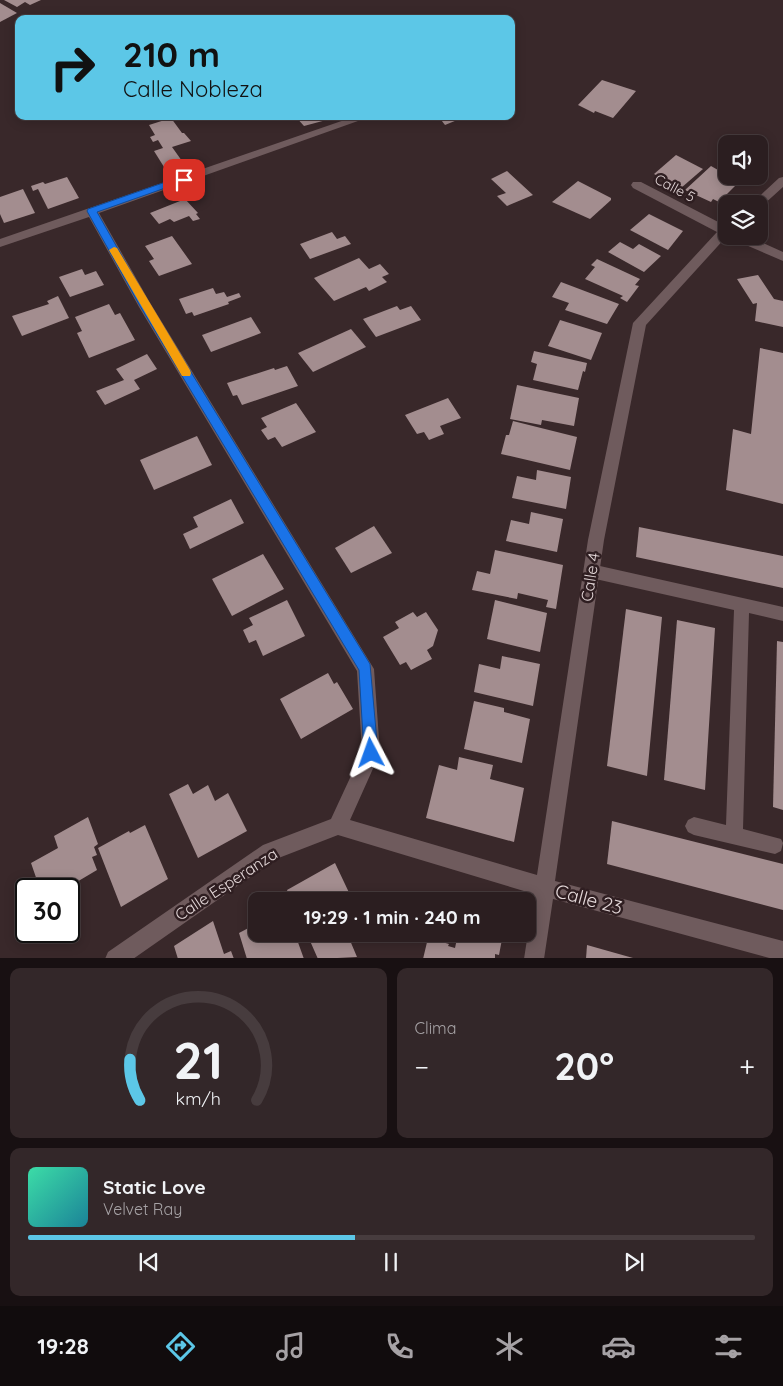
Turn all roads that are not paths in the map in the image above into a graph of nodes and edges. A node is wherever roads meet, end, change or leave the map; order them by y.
1 (355, 120) edge
2 (783, 181) edge
3 (637, 185) dead end
4 (767, 195) edge
5 (92, 211) junction
6 (718, 227) edge
7 (718, 242) edge
8 (0, 243) edge
9 (757, 245) edge
10 (783, 257) edge
11 (591, 572) junction
12 (742, 606) junction
13 (783, 614) edge
14 (338, 826) junction
15 (694, 826) dead end
16 (734, 834) junction
17 (775, 845) dead end
18 (543, 887) junction
19 (783, 951) edge
20 (115, 958) edge
21 (534, 958) edge

1 - 5 street
2 - 4 street
3 - 6 street, Calle 5
5 - 8 street
5 - 14 street
7 - 11 street, Calle 4
9 - 10 street, Calle 5
11 - 12 lane
11 - 18 street, Calle 4
12 - 13 lane
12 - 16 lane
14 - 18 street, Calle 23
14 - 20 street, Calle Esperanza
15 - 16 lane
16 - 17 lane
18 - 19 street, Calle 23
18 - 21 street, Calle 4

